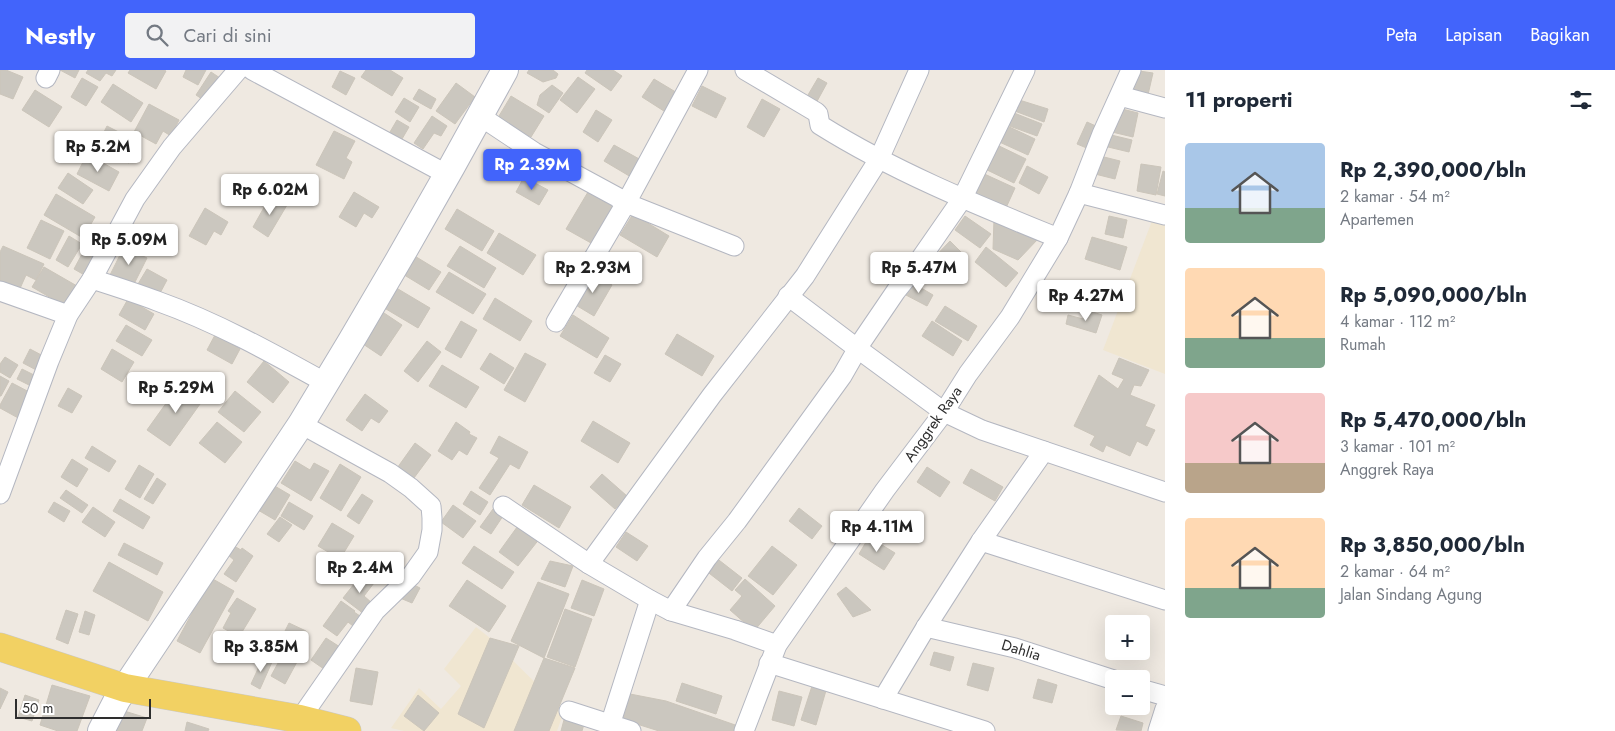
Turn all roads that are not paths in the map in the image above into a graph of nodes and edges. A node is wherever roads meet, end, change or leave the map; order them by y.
1 (238, 70) edge
2 (252, 70) edge
3 (505, 70) edge
4 (698, 70) edge
5 (745, 70) edge
6 (919, 70) edge
7 (1025, 70) edge
8 (1130, 70) edge
9 (1120, 96) junction
10 (1165, 108) edge
11 (480, 116) junction
12 (879, 159) junction
13 (448, 175) junction
14 (1079, 193) junction
15 (962, 199) junction
16 (626, 203) junction
17 (1165, 215) edge
18 (1058, 238) junction
19 (734, 246) dead end
20 (92, 279) junction
21 (0, 291) edge
22 (788, 296) junction
23 (68, 315) junction
24 (556, 322) dead end
25 (858, 349) junction
26 (326, 382) junction
27 (944, 412) junction
28 (301, 424) junction
29 (1044, 451) junction
30 (1165, 492) edge
31 (0, 494) edge
32 (503, 506) dead end
33 (981, 541) junction
34 (589, 564) junction
35 (650, 600) junction
36 (1165, 600) edge
37 (671, 611) junction
38 (926, 626) junction
39 (777, 645) junction
40 (0, 647) edge
41 (769, 663) junction
42 (1105, 677) edge
43 (125, 688) junction
44 (1150, 692) edge
45 (1165, 696) edge
46 (883, 699) junction
47 (1165, 709) edge
48 (568, 711) dead end
49 (300, 719) junction
50 (610, 725) junction
51 (101, 731) edge
52 (347, 731) edge
53 (631, 731) edge
54 (744, 731) edge
55 (985, 731) edge
56 (1158, 731) edge

1 - 20 street
2 - 13 street
3 - 11 street
4 - 16 street
5 - 12 street
6 - 12 street
7 - 15 street
8 - 9 street, Anggrek Raya
9 - 10 street
9 - 14 street, Anggrek Raya
11 - 13 street
11 - 16 street
12 - 15 street
12 - 22 street
13 - 26 street
14 - 17 street
14 - 18 street, Anggrek Raya
15 - 18 street
15 - 25 street
16 - 19 street
16 - 24 street
18 - 27 street, Anggrek Raya
20 - 23 street
20 - 26 street
21 - 23 street
22 - 25 street
22 - 34 street
23 - 31 street
25 - 27 street
25 - 37 street
26 - 28 street
27 - 29 street
27 - 39 street, Anggrek Raya
28 - 43 street
28 - 49 street
29 - 30 street
29 - 33 street
32 - 34 street
33 - 36 street
33 - 38 street
34 - 35 street
35 - 37 street
35 - 50 street
37 - 39 street
38 - 42 street, Dahlia
38 - 46 street
39 - 41 street, Anggrek Raya
40 - 43 main road
41 - 46 street
41 - 54 street, Anggrek Raya
43 - 49 main road
43 - 51 street
44 - 45 street
46 - 55 street
47 - 56 street
48 - 50 street
49 - 52 main road
50 - 53 street

